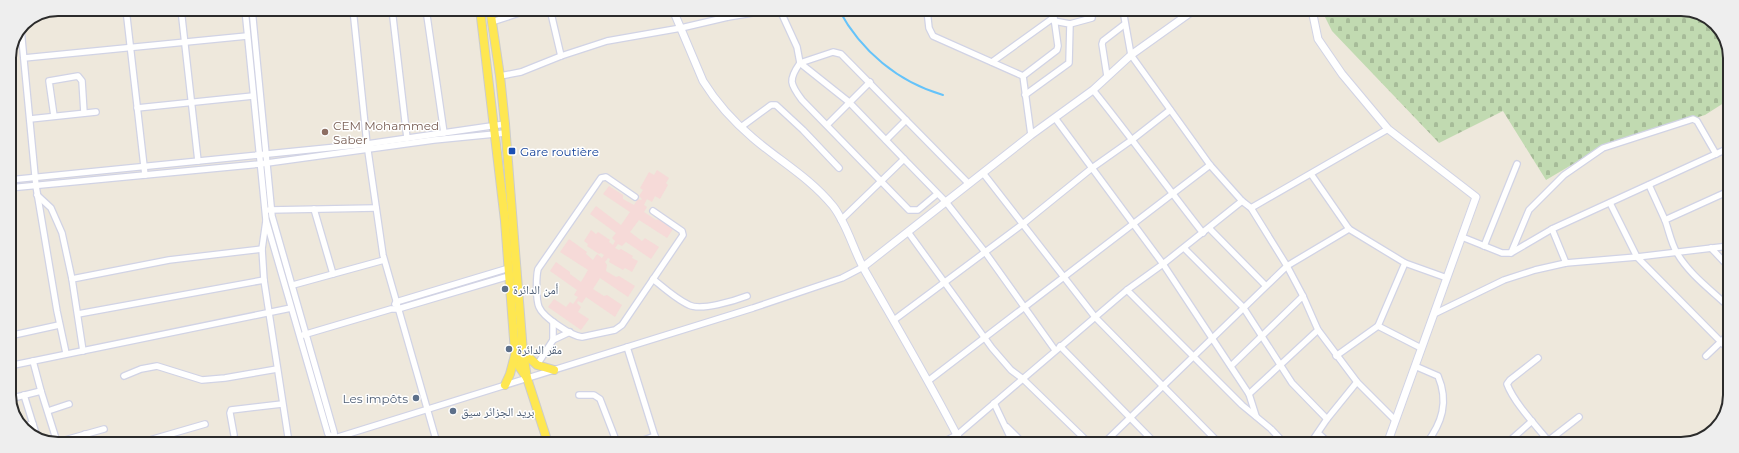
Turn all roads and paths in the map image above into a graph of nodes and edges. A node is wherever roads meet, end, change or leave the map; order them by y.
1 (127, 16) edge
2 (182, 16) edge
3 (246, 16) edge
4 (252, 16) edge
5 (353, 16) edge
6 (393, 16) edge
7 (427, 16) edge
8 (481, 16) edge
9 (491, 16) edge
10 (512, 16) edge
11 (551, 16) edge
12 (676, 16) edge
13 (734, 16) edge
14 (783, 16) edge
15 (928, 16) edge
16 (1054, 16) edge
17 (1092, 16) edge
18 (1124, 16) edge
19 (1186, 16) edge
20 (1313, 16) edge
21 (728, 17) joint
22 (1054, 20) junction
23 (492, 22) junction
24 (1070, 24) junction
25 (1125, 24) junction
26 (681, 28) junction
27 (248, 36) junction
28 (22, 37) edge
29 (185, 42) junction
30 (130, 47) junction
31 (1131, 55) junction
32 (561, 56) junction
33 (24, 58) junction
34 (992, 62) junction
35 (800, 63) junction
36 (500, 76) junction
37 (1023, 76) junction
38 (1107, 76) junction
39 (870, 82) junction
40 (256, 88) junction
41 (1093, 90) junction
42 (1025, 95) junction
43 (253, 96) junction
44 (190, 102) junction
45 (849, 102) junction
46 (137, 108) junction
47 (1170, 110) junction
48 (96, 112) dead end
49 (84, 113) junction
50 (54, 116) junction
51 (1055, 118) junction
52 (30, 119) junction
53 (906, 120) junction
54 (827, 125) junction
55 (741, 127) junction
56 (495, 129) junction
57 (505, 129) junction
58 (1388, 129) junction
59 (444, 133) junction
60 (1032, 134) junction
61 (407, 138) junction
62 (1133, 139) junction
63 (886, 140) junction
64 (368, 147) junction
65 (1723, 151) edge
66 (259, 154) junction
67 (266, 154) junction
68 (1716, 154) junction
69 (904, 159) junction
70 (198, 161) junction
71 (267, 163) junction
72 (260, 164) junction
73 (1518, 164) dead end
74 (1210, 165) junction
75 (144, 166) junction
76 (839, 168) dead end
77 (1092, 168) junction
78 (983, 173) junction
79 (1310, 174) junction
80 (145, 175) junction
81 (35, 178) junction
82 (16, 179) edge
83 (883, 181) junction
84 (969, 184) junction
85 (1649, 185) junction
86 (36, 186) junction
87 (16, 187) edge
88 (937, 194) junction
89 (1172, 194) junction
90 (1723, 194) edge
91 (37, 195) junction
92 (635, 197) dead end
93 (1242, 201) junction
94 (946, 202) junction
95 (1610, 203) junction
96 (376, 208) junction
97 (1251, 208) junction
98 (314, 209) junction
99 (268, 210) junction
100 (653, 211) dead end
101 (266, 220) junction
102 (841, 220) junction
103 (1665, 220) junction
104 (1024, 223) junction
105 (1133, 224) junction
106 (1209, 228) junction
107 (1349, 229) junction
108 (1552, 229) junction
109 (908, 232) junction
110 (1203, 233) junction
111 (1462, 237) junction
112 (1484, 246) junction
113 (1723, 247) edge
114 (1184, 248) junction
115 (1711, 248) junction
116 (262, 249) junction
117 (985, 252) junction
118 (1676, 252) junction
119 (1511, 253) junction
120 (1637, 257) junction
121 (384, 260) junction
122 (1723, 261) edge
123 (1404, 263) junction
124 (1566, 263) junction
125 (1163, 264) junction
126 (1287, 266) junction
127 (863, 268) junction
128 (509, 272) junction
129 (333, 274) junction
130 (1064, 277) junction
131 (1446, 278) junction
132 (72, 279) junction
133 (653, 279) junction
134 (264, 280) junction
135 (946, 282) junction
136 (293, 285) junction
137 (1265, 286) junction
138 (438, 289) junction
139 (1127, 290) junction
140 (440, 296) junction
141 (747, 296) dead end
142 (1303, 296) junction
143 (1723, 301) edge
144 (396, 302) junction
145 (1024, 307) junction
146 (1244, 307) junction
147 (291, 308) junction
148 (391, 308) junction
149 (398, 309) junction
150 (268, 312) junction
151 (78, 314) junction
152 (1434, 314) junction
153 (1095, 317) junction
154 (894, 320) junction
155 (553, 322) junction
156 (59, 325) junction
157 (1378, 326) junction
158 (1318, 330) junction
159 (570, 332) junction
160 (16, 334) edge
161 (306, 335) junction
162 (1262, 335) junction
163 (299, 336) junction
164 (985, 338) junction
165 (1212, 339) junction
166 (1723, 339) edge
167 (553, 340) junction
168 (1720, 342) junction
169 (1723, 345) edge
170 (627, 347) junction
171 (1058, 348) junction
172 (1421, 348) junction
173 (83, 351) junction
174 (519, 352) junction
175 (66, 353) junction
176 (1194, 356) junction
177 (1336, 356) junction
178 (1706, 356) dead end
179 (1538, 358) dead end
180 (33, 361) junction
181 (16, 365) edge
182 (537, 365) junction
183 (1231, 366) junction
184 (1280, 366) junction
185 (1415, 366) junction
186 (277, 369) junction
187 (554, 370) junction
188 (124, 376) dead end
189 (527, 378) junction
190 (1023, 378) junction
191 (928, 381) junction
192 (1358, 382) junction
193 (505, 385) junction
194 (1164, 386) junction
195 (41, 391) junction
196 (1249, 394) junction
197 (24, 395) junction
198 (579, 395) dead end
199 (16, 397) edge
200 (994, 403) junction
201 (69, 404) dead end
202 (282, 404) junction
203 (427, 409) junction
204 (48, 411) junction
205 (1256, 416) junction
206 (1131, 418) junction
207 (1579, 418) dead end
208 (1327, 419) junction
209 (1395, 420) junction
210 (1532, 421) junction
211 (33, 424) junction
212 (204, 424) dead end
213 (1004, 424) junction
214 (28, 425) edge
215 (104, 429) dead end
216 (35, 430) edge
217 (1318, 433) junction
218 (85, 434) junction
219 (234, 435) dead end
220 (957, 435) junction
221 (655, 436) joint
222 (56, 437) edge
223 (75, 437) edge
224 (86, 437) edge
225 (160, 437) edge
226 (288, 437) edge
227 (332, 437) edge
228 (335, 437) edge
229 (344, 437) edge
230 (435, 437) edge
231 (546, 437) edge
232 (615, 437) edge
233 (652, 437) edge
234 (953, 437) edge
235 (1011, 437) edge
236 (1017, 437) edge
237 (1083, 437) edge
238 (1110, 437) edge
239 (1149, 437) edge
240 (1213, 437) edge
241 (1278, 437) edge
242 (1315, 437) edge
243 (1322, 437) edge
244 (1389, 437) edge
245 (1431, 437) edge
246 (1514, 437) edge
247 (1546, 437) edge
248 (1556, 437) edge

1 - 30 street
2 - 29 street
3 - 27 street
4 - 40 street
5 - 64 street
6 - 61 street
7 - 59 street
8 - 56 main road
9 - 23 main road
10 - 23 street
11 - 32 street
12 - 26 street
13 - 21 street
14 - 35 street
15 - 34 street
16 - 22 street
17 - 24 street
18 - 25 street
19 - 31 street
20 - 58 street
21 - 26 street
22 - 24 street
22 - 34 street
22 - 37 street
23 - 36 main road
24 - 42 street
25 - 31 street
25 - 38 street
26 - 32 street
26 - 55 street
27 - 29 street
27 - 40 street
28 - 33 street
29 - 30 street
29 - 44 street
30 - 33 street
30 - 46 street
31 - 38 street
31 - 47 street
32 - 36 street
33 - 52 street
34 - 37 street
35 - 39 street
35 - 45 street
35 - 54 street
36 - 57 main road
37 - 42 street
38 - 41 street
39 - 45 street
39 - 53 street
40 - 43 street
40 - 67 street
41 - 51 street
41 - 62 street
42 - 60 street
43 - 44 street
43 - 66 street
44 - 46 street
44 - 70 street
45 - 54 street
45 - 63 street
46 - 75 street
47 - 62 street
47 - 74 street
48 - 49 street
49 - 50 street
49 - 50 street
50 - 52 street
51 - 60 street
51 - 77 street
52 - 81 street
53 - 63 street
53 - 84 street
54 - 83 street
55 - 76 street
55 - 102 street
56 - 57 street
56 - 59 street
56 - 64 street
56 - 128 main road
57 - 174 main road
58 - 79 street
58 - 111 street
59 - 61 street
60 - 78 street
61 - 64 street
62 - 77 street
62 - 89 street
63 - 69 street
64 - 67 street
64 - 71 street
64 - 96 street
65 - 68 street
66 - 67 street
66 - 70 street
66 - 72 street
67 - 71 street
68 - 85 street
68 - 119 street
69 - 83 street
69 - 88 street
70 - 75 street
71 - 72 street
71 - 99 street
72 - 80 street
72 - 99 street
73 - 112 street
74 - 89 street
74 - 93 street
75 - 80 street
75 - 81 street
77 - 104 street
77 - 105 street
78 - 84 street
78 - 104 street
79 - 97 street
79 - 107 street
80 - 86 street
81 - 82 street
81 - 86 street
83 - 88 street
83 - 102 street
84 - 94 street
85 - 95 street
85 - 103 street
86 - 87 street
86 - 91 street
88 - 94 street
89 - 105 street
89 - 110 street
90 - 103 street
91 - 132 street
91 - 156 street
92 - 155 street
93 - 97 street
93 - 106 street
94 - 109 street
94 - 117 street
95 - 108 street
95 - 120 street
96 - 98 street
96 - 121 street
97 - 126 street
98 - 99 street
98 - 129 street
99 - 101 street
99 - 136 street
100 - 133 street
101 - 116 street
101 - 147 street
102 - 127 street
103 - 118 street
104 - 117 street
104 - 130 street
105 - 125 street
105 - 130 street
106 - 110 street
106 - 137 street
107 - 123 street
107 - 126 street
108 - 119 street
108 - 124 street
109 - 127 street
109 - 135 street
110 - 114 street
111 - 112 street
111 - 131 street
112 - 119 street
113 - 115 street
114 - 125 street
114 - 146 street
115 - 118 street
115 - 122 street
116 - 132 street
116 - 134 street
117 - 135 street
117 - 145 street
118 - 120 street
118 - 143 street
120 - 124 street
120 - 168 street
121 - 129 street
121 - 144 street
123 - 131 street
123 - 157 street
124 - 152 street
125 - 139 street
125 - 165 street
126 - 137 street
126 - 142 street
127 - 154 street
127 - 170 street
128 - 138 street
128 - 140 street
128 - 174 main road
129 - 136 street
130 - 145 street
130 - 153 street
131 - 152 street
132 - 151 street
133 - 141 street
133 - 159 street
134 - 150 street
134 - 151 street
135 - 154 street
135 - 164 street
136 - 161 street
137 - 146 street
138 - 140 street
138 - 144 street
139 - 153 street
139 - 176 street
140 - 149 street
142 - 158 street
142 - 162 street
144 - 148 street
144 - 149 street
145 - 164 street
145 - 171 street
146 - 162 street
146 - 165 street
147 - 150 street
147 - 163 street
148 - 149 street
148 - 161 street
149 - 203 street
150 - 173 street
150 - 186 street
151 - 173 street
152 - 172 street
153 - 171 street
153 - 194 street
154 - 191 street
155 - 159 street
155 - 167 street
156 - 160 street
156 - 175 street
157 - 172 street
157 - 177 street
158 - 177 street
158 - 184 street
159 - 167 street
161 - 163 street
161 - 228 street
162 - 183 street
162 - 184 street
163 - 227 street
164 - 190 street
164 - 191 street
165 - 176 street
165 - 183 street
166 - 168 street
167 - 182 street
168 - 169 street
168 - 178 street
170 - 187 street
170 - 221 street
171 - 190 street
171 - 206 street
172 - 185 street
173 - 175 street
174 - 182 main road
174 - 189 main road
174 - 193 main road
175 - 180 street
176 - 194 street
176 - 205 street
177 - 192 street
179 - 210 street
180 - 181 street
180 - 195 street
182 - 187 main road
183 - 196 street
184 - 196 street
184 - 208 street
185 - 209 street
185 - 245 street
186 - 188 street
186 - 202 street
187 - 189 street
189 - 193 street
189 - 231 main road
190 - 200 street
190 - 237 street
191 - 220 street
192 - 208 street
192 - 209 street
193 - 203 street
194 - 206 street
194 - 240 street
195 - 197 street
195 - 204 street
196 - 205 street
197 - 199 street
197 - 211 street
198 - 232 street
200 - 213 street
200 - 220 street
201 - 204 street
202 - 219 street
202 - 226 street
203 - 229 street
203 - 230 street
204 - 222 street
205 - 241 street
206 - 238 street
206 - 239 street
207 - 248 street
208 - 217 street
209 - 244 street
210 - 246 street
210 - 247 street
211 - 214 street
211 - 216 street
212 - 225 street
213 - 235 street
213 - 236 street
215 - 218 street
217 - 242 street
217 - 243 street
218 - 223 street
218 - 224 street
220 - 234 street
221 - 233 street

